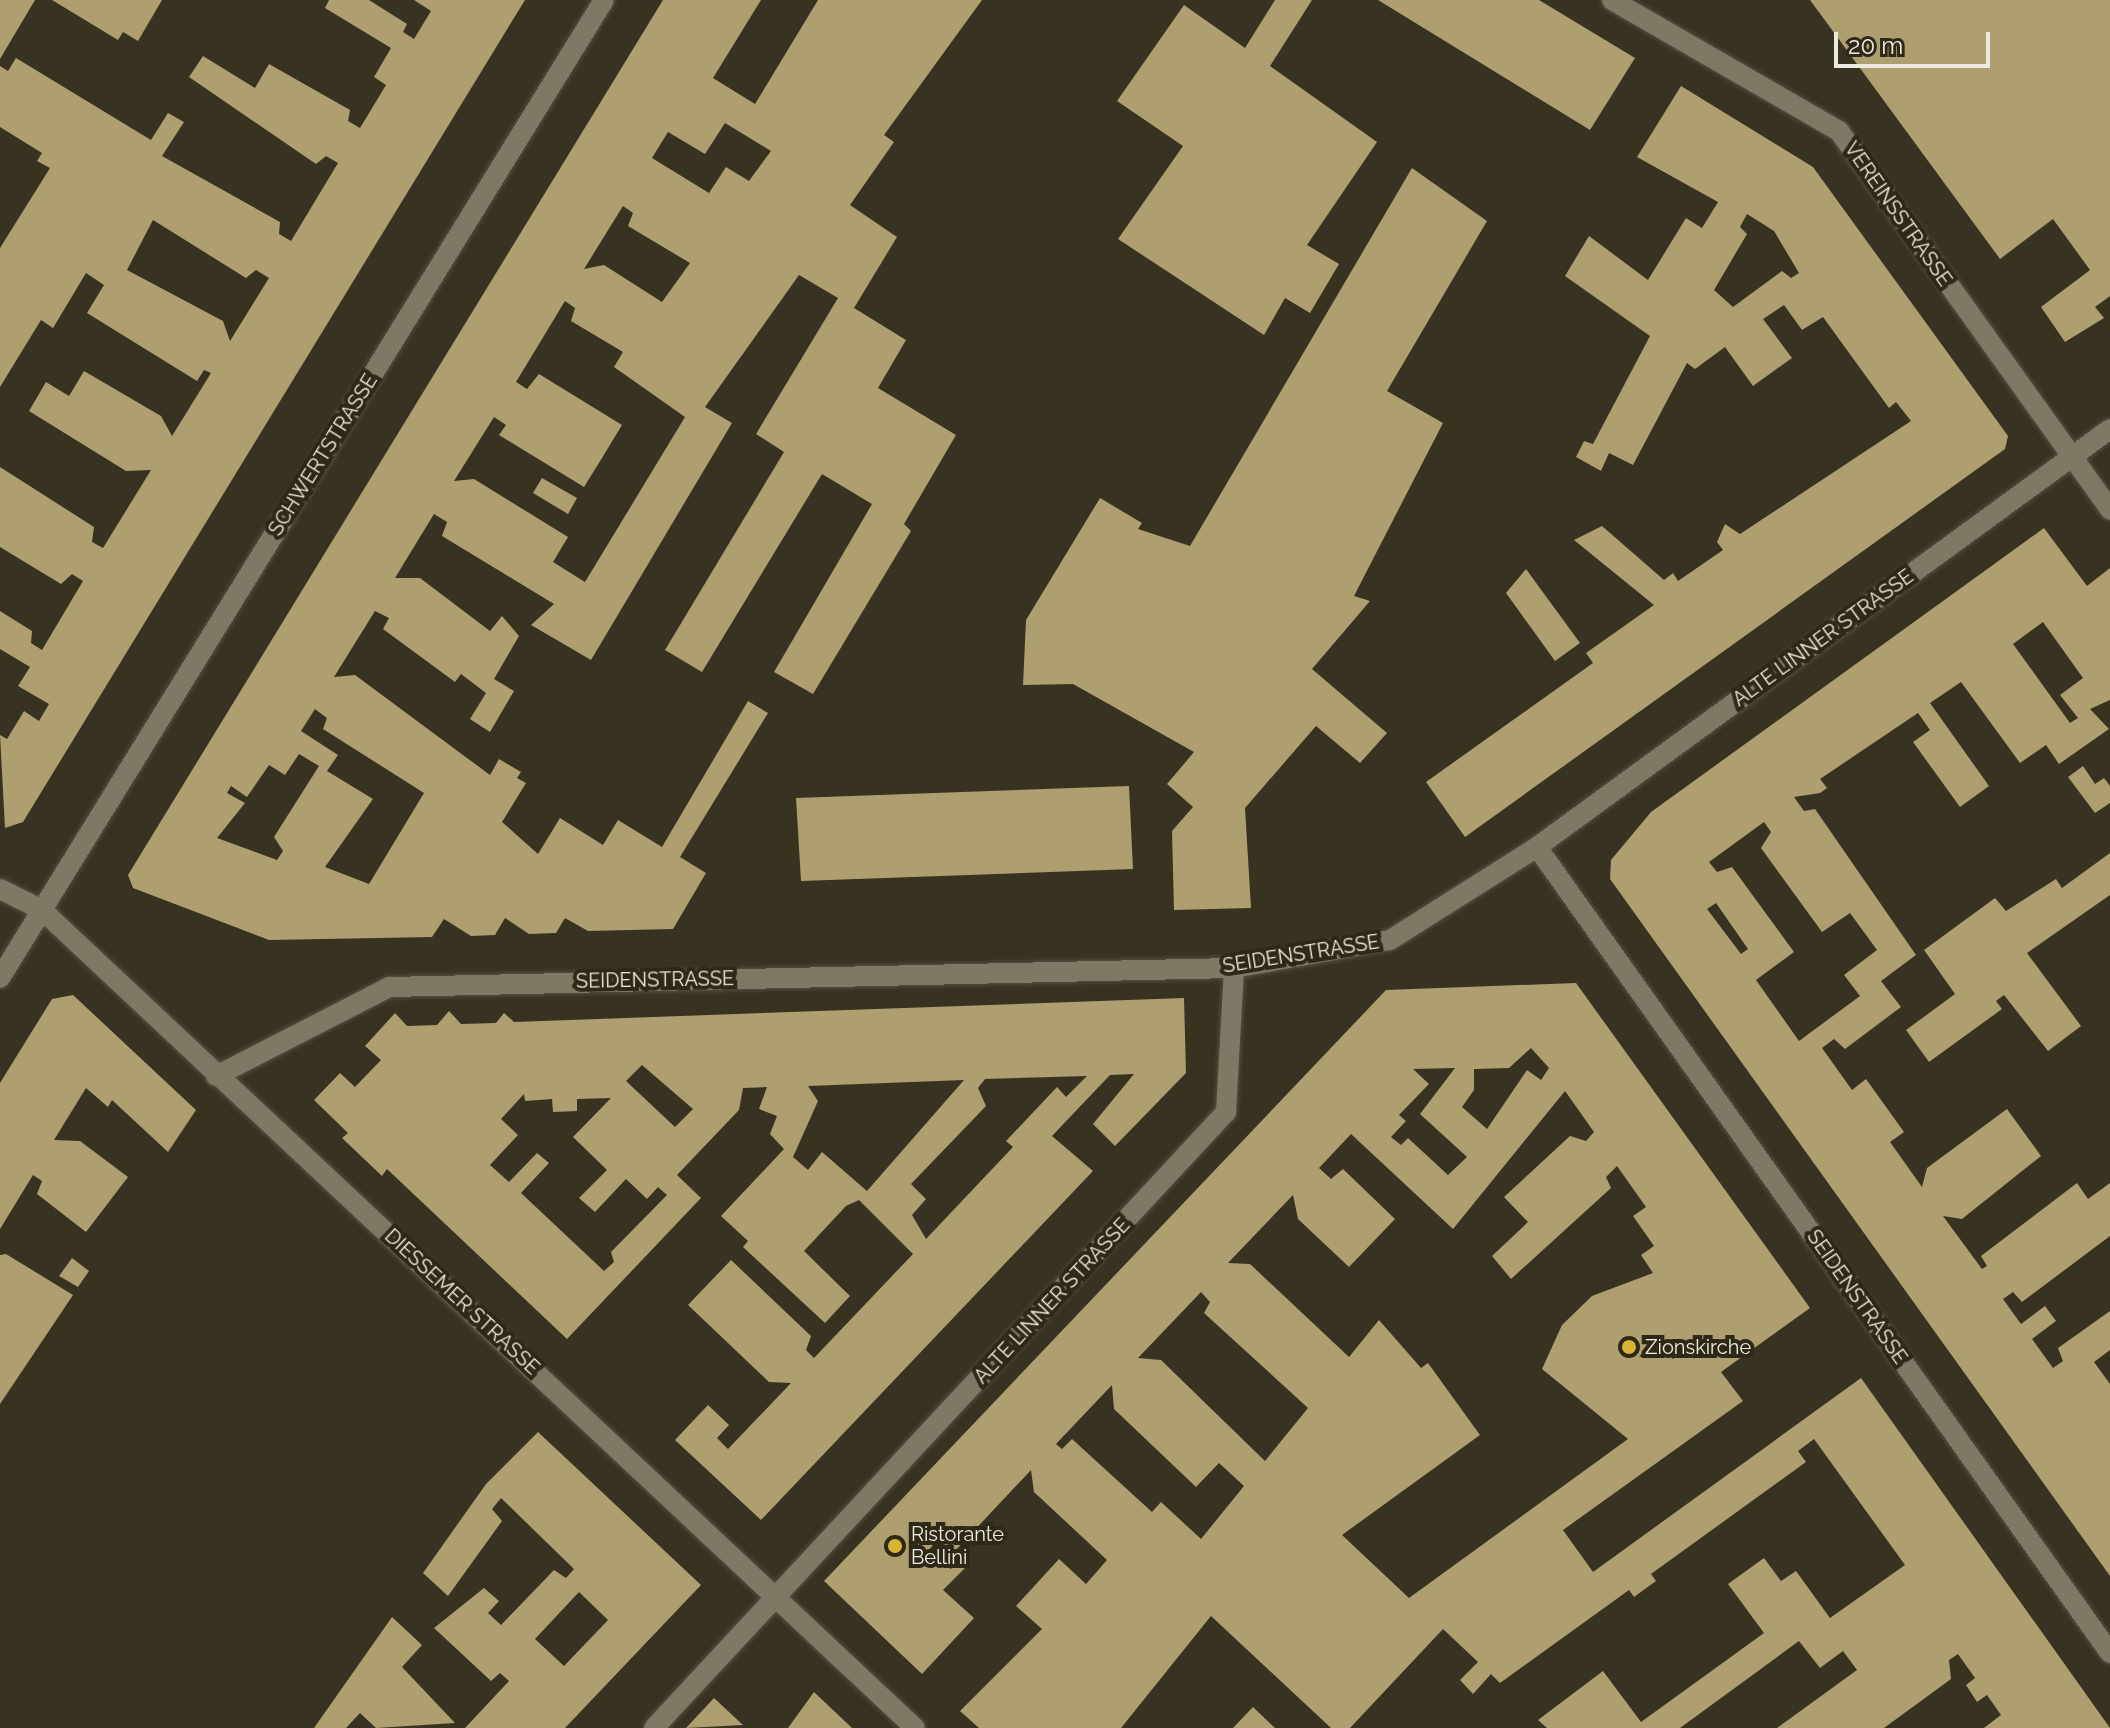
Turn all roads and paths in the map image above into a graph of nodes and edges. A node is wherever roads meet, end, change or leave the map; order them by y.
1 (604, 0) edge
2 (1612, 0) edge
3 (2110, 429) edge
4 (2071, 457) junction
5 (2110, 510) edge
6 (1537, 847) junction
7 (0, 889) edge
8 (42, 910) junction
9 (1234, 968) junction
10 (0, 978) edge
11 (216, 1076) junction
12 (781, 1596) junction
13 (2110, 1653) edge
14 (654, 1728) edge
15 (915, 1728) edge

1 - 8 street, SCHWERTSTRASSE
2 - 4 street, VEREINSSTRASSE
3 - 4 street, ALTE LINNER STRASSE
4 - 5 street, VEREINSSTRASSE
4 - 6 street, ALTE LINNER STRASSE
6 - 9 street, SEIDENSTRASSE
6 - 13 street, SEIDENSTRASSE
7 - 8 street, DIESSEMER STRASSE
8 - 10 street, SCHWERTSTRASSE
8 - 11 street, DIESSEMER STRASSE
9 - 11 street, SEIDENSTRASSE
9 - 12 street, ALTE LINNER STRASSE
11 - 12 street, DIESSEMER STRASSE
12 - 14 street, ALTE LINNER STRASSE
12 - 15 street, DIESSEMER STRASSE

